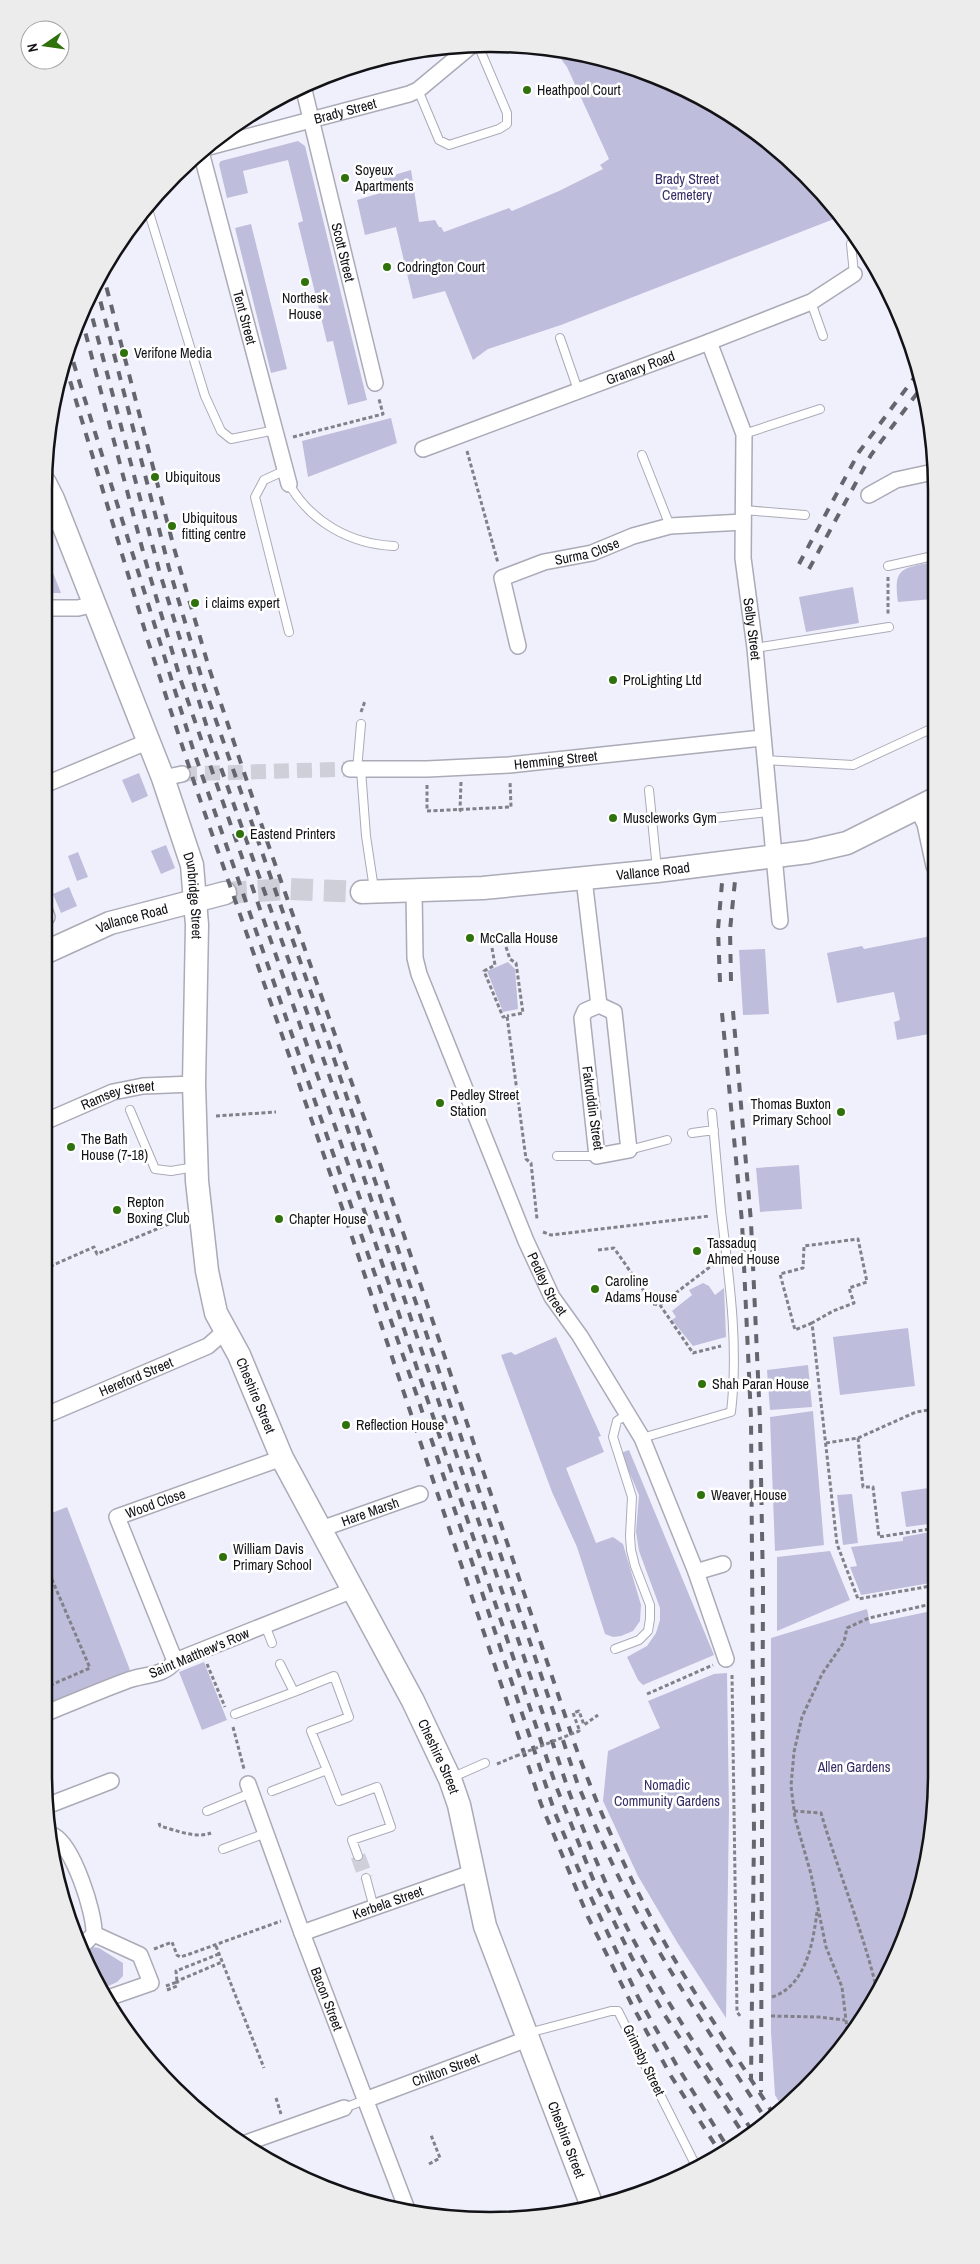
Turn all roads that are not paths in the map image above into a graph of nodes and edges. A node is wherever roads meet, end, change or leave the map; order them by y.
1 (481, 52) edge
2 (462, 53) edge
3 (418, 90) junction
4 (305, 94) edge
5 (311, 122) junction
6 (223, 143) edge
7 (203, 160) edge
8 (150, 216) edge
9 (852, 244) edge
10 (854, 274) joint
11 (811, 302) junction
12 (823, 336) dead end
13 (560, 338) dead end
14 (709, 342) junction
15 (375, 383) road end
16 (578, 390) junction
17 (820, 410) dead end
18 (744, 434) junction
19 (276, 435) junction
20 (423, 449) dead end
21 (642, 456) dead end
22 (927, 473) edge
23 (288, 477) junction
24 (869, 495) dead end
25 (52, 497) edge
26 (805, 515) dead end
27 (743, 516) junction
28 (670, 526) junction
29 (394, 546) dead end
30 (928, 557) edge
31 (888, 566) road end
32 (95, 604) junction
33 (52, 608) edge
34 (889, 627) road end
35 (289, 632) dead end
36 (518, 646) dead end
37 (754, 648) junction
38 (361, 724) dead end
39 (928, 730) edge
40 (762, 738) junction
41 (148, 741) junction
42 (764, 760) junction
43 (356, 770) junction
44 (52, 782) edge
45 (649, 790) dead end
46 (925, 804) edge
47 (770, 812) junction
48 (705, 819) dead end
49 (928, 838) edge
50 (774, 858) junction
51 (657, 871) junction
52 (584, 879) junction
53 (368, 891) joint
54 (414, 891) junction
55 (225, 893) tunnel mouth
56 (196, 901) junction
57 (780, 921) dead end
58 (52, 949) edge
59 (599, 1005) junction
60 (194, 1084) junction
61 (130, 1110) dead end
62 (712, 1113) dead end
63 (52, 1119) edge
64 (714, 1130) junction
65 (692, 1132) dead end
66 (666, 1140) dead end
67 (629, 1150) junction
68 (557, 1156) dead end
69 (597, 1156) junction
70 (197, 1167) junction
71 (226, 1331) junction
72 (52, 1413) edge
73 (629, 1413) junction
74 (642, 1438) junction
75 (282, 1458) junction
76 (420, 1494) dead end
77 (321, 1529) junction
78 (723, 1564) dead end
79 (696, 1572) junction
80 (353, 1590) junction
81 (265, 1625) junction
82 (272, 1643) dead end
83 (615, 1649) dead end
84 (726, 1659) road end
85 (175, 1661) junction
86 (280, 1664) dead end
87 (294, 1692) junction
88 (52, 1711) edge
89 (236, 1714) dead end
90 (485, 1763) dead end
91 (327, 1770) junction
92 (450, 1778) junction
93 (111, 1781) dead end
94 (250, 1789) joint
95 (272, 1792) dead end
96 (53, 1803) edge
97 (207, 1811) dead end
98 (266, 1833) junction
99 (57, 1838) edge
100 (222, 1849) dead end
101 (358, 1856) tunnel mouth
102 (474, 1872) junction
103 (366, 1878) tunnel mouth
104 (374, 1908) junction
105 (302, 1933) junction
106 (94, 1934) junction
107 (86, 1941) edge
108 (113, 1996) edge
109 (526, 2036) junction
110 (355, 2104) junction
111 (252, 2141) edge
112 (694, 2161) edge
113 (590, 2200) edge
114 (403, 2203) edge

1 - 3 lane
2 - 3 street, Brady Street
3 - 5 street, Brady Street
4 - 5 street, Scott Street
5 - 6 street, Brady Street
5 - 15 street, Scott Street
7 - 19 street, Tent Street
8 - 19 lane
9 - 10 lane
10 - 11 street, Granary Road
11 - 12 lane
11 - 14 street, Granary Road
13 - 16 lane
14 - 16 street, Granary Road
14 - 18 street, Selby Street
16 - 20 street, Granary Road
17 - 18 lane
18 - 27 street, Selby Street
19 - 23 street, Tent Street
21 - 28 lane
22 - 24 street
23 - 29 lane
23 - 35 lane
25 - 32 main road, Dunbridge Street
26 - 27 lane
27 - 28 street, Surma Close
27 - 37 street, Selby Street
28 - 36 street, Surma Close
30 - 31 lane
32 - 33 street
32 - 41 main road, Dunbridge Street
34 - 37 lane
37 - 40 street, Selby Street
38 - 43 lane
39 - 42 lane
40 - 42 street, Selby Street
40 - 43 street, Hemming Street
41 - 44 street
41 - 56 main road, Dunbridge Street
42 - 47 street, Selby Street
43 - 53 lane
45 - 51 lane
46 - 49 street
46 - 50 main road, Vallance Road
47 - 48 lane
47 - 50 street, Selby Street
50 - 51 main road, Vallance Road
50 - 57 street, Selby Street
51 - 52 main road, Vallance Road
52 - 54 main road, Vallance Road
52 - 59 street
53 - 54 main road, Vallance Road
54 - 73 street, Pedley Street
55 - 56 main road, Vallance Road
56 - 58 main road, Vallance Road
56 - 60 main road, Dunbridge Street
59 - 67 street
59 - 69 street, Fakruddin Street
60 - 63 street, Ramsey Street
60 - 70 main road, Dunbridge Street
61 - 70 lane
62 - 64 lane
64 - 65 lane
64 - 74 lane
66 - 67 lane
67 - 69 street, Fakruddin Street
68 - 69 lane
70 - 71 main road, Dunbridge Street
71 - 72 street, Hereford Street
71 - 75 main road, Cheshire Street
73 - 74 street, Pedley Street
73 - 83 lane
74 - 79 street, Pedley Street
75 - 77 main road, Cheshire Street
75 - 85 street, Wood Close
76 - 77 street, Hare Marsh
77 - 80 main road, Cheshire Street
78 - 79 street
79 - 84 street, Pedley Street
80 - 81 street, Saint Matthew's Row
80 - 92 main road, Cheshire Street
81 - 82 lane
81 - 85 street, Saint Matthew's Row
85 - 88 street, Saint Matthew's Row
86 - 87 lane
87 - 89 lane
87 - 91 lane
90 - 92 lane
91 - 95 lane
91 - 101 lane
92 - 102 main road, Cheshire Street
93 - 96 street
94 - 97 lane
94 - 98 street, Bacon Street
98 - 100 lane
98 - 105 street, Bacon Street
99 - 106 street
102 - 104 street, Kerbela Street
102 - 109 main road, Cheshire Street
103 - 104 lane
104 - 105 street, Kerbela Street
105 - 110 street, Bacon Street
106 - 107 street
106 - 108 street
109 - 110 street, Chilton Street
109 - 112 lane, Grimsby Street
109 - 113 main road, Cheshire Street
110 - 111 street, Chilton Street
110 - 114 street, Bacon Street

